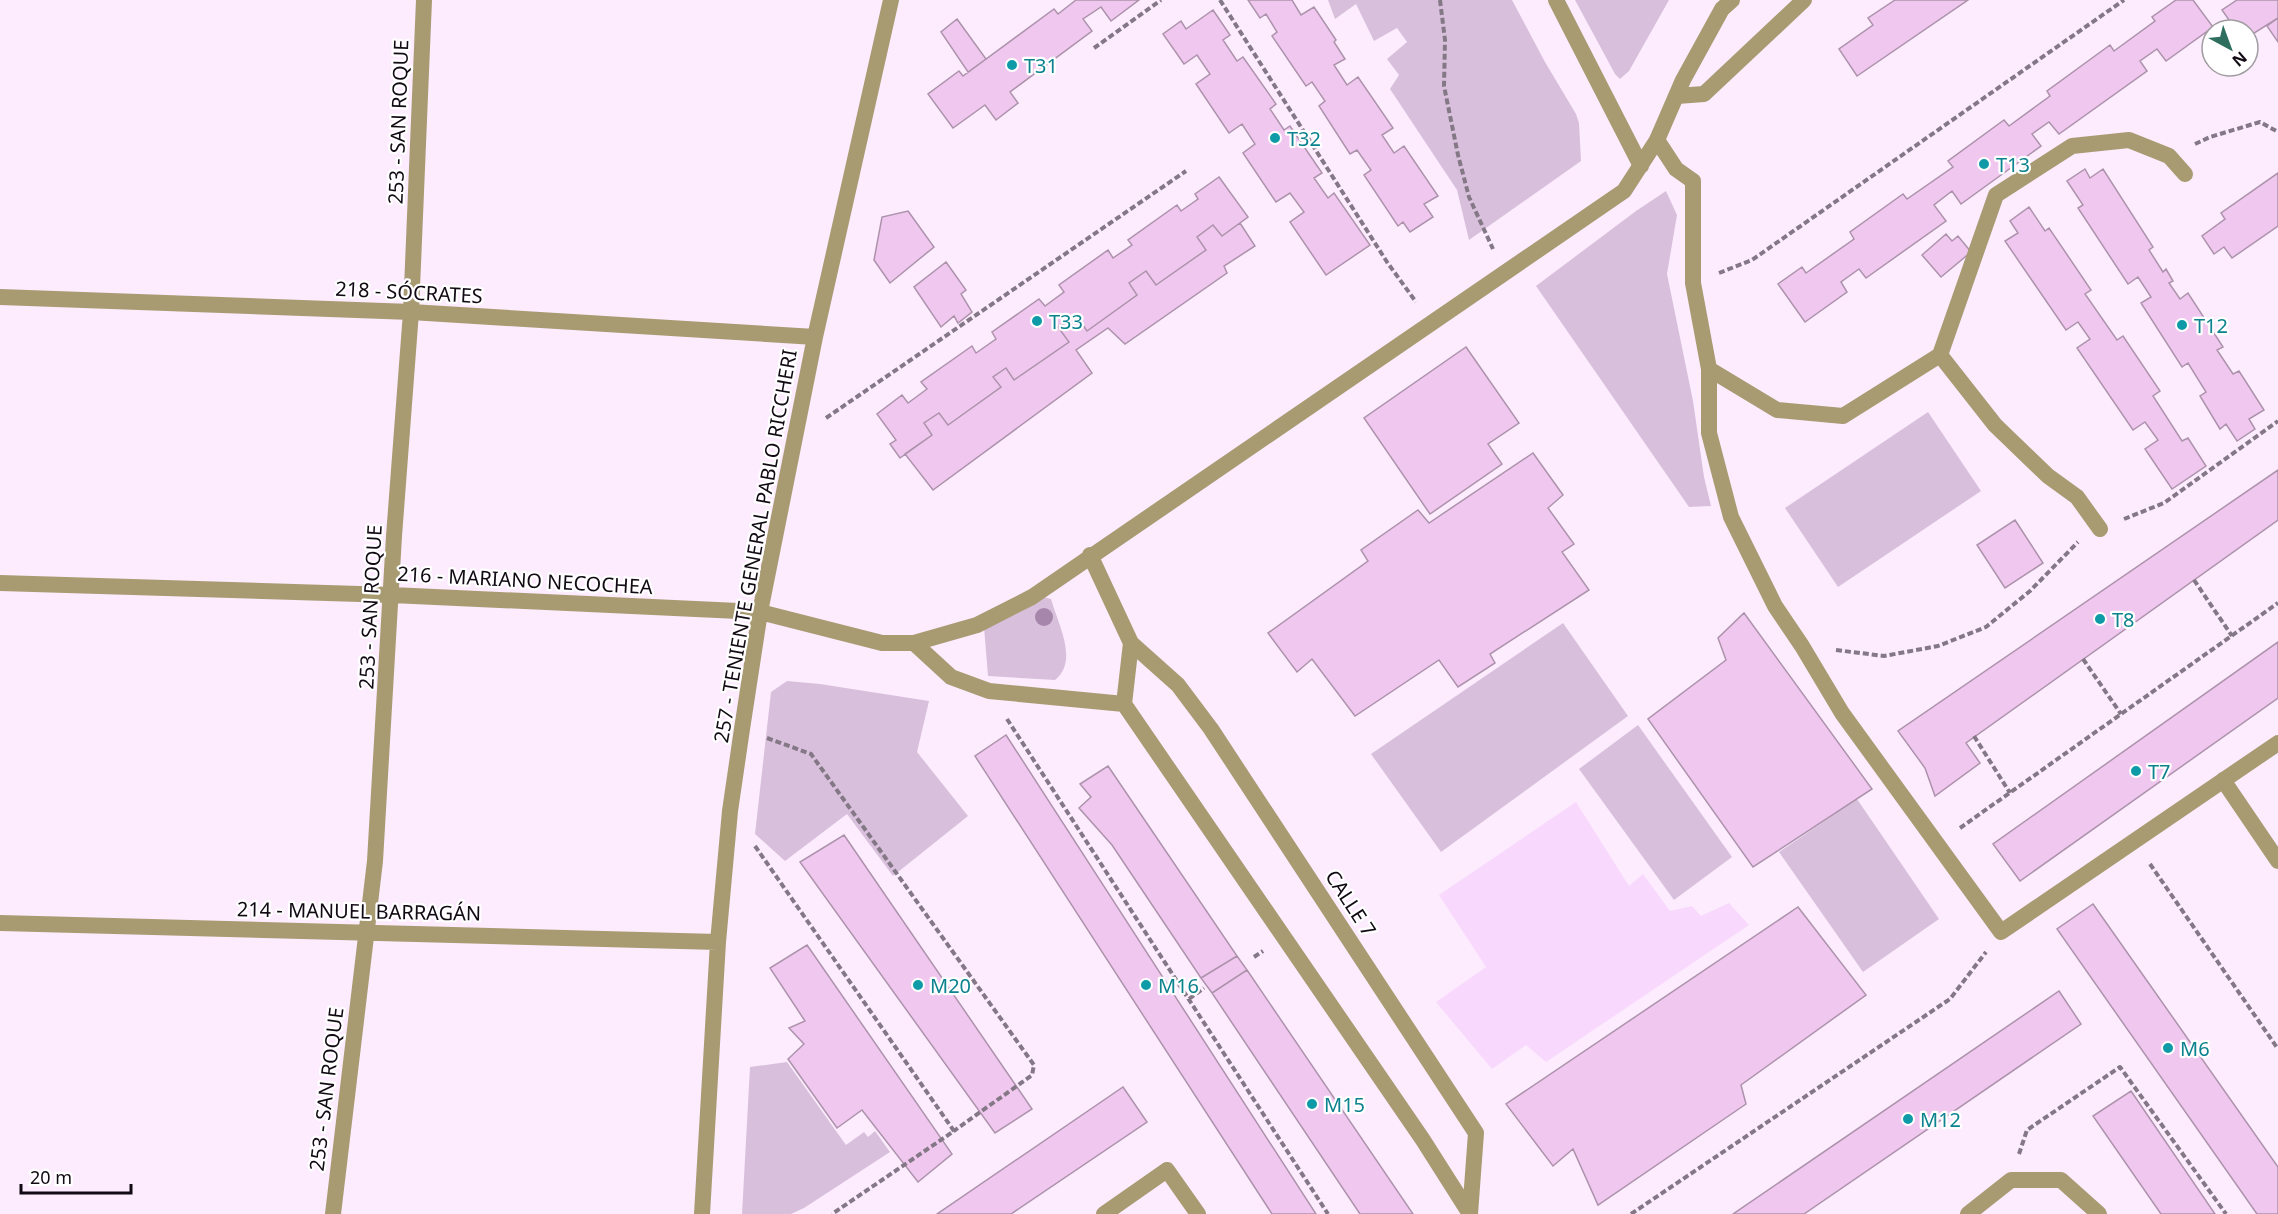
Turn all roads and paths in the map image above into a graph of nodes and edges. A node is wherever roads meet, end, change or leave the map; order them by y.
1 (424, 0) edge
2 (891, 0) edge
3 (1161, 0) edge
4 (1220, 0) edge
5 (1440, 0) edge
6 (1556, 0) edge
7 (1732, 0) edge
8 (1804, 0) edge
9 (2124, 0) edge
10 (1094, 48) dead end
11 (1677, 96) junction
12 (2278, 132) edge
13 (1657, 140) junction
14 (2169, 156) junction
15 (1641, 166) junction
16 (1186, 171) dead end
17 (2185, 174) dead end
18 (1504, 275) junction
19 (1693, 283) junction
20 (0, 297) edge
21 (411, 312) junction
22 (1433, 324) junction
23 (815, 337) junction
24 (1940, 356) junction
25 (1709, 369) junction
26 (2278, 421) edge
27 (796, 439) junction
28 (2100, 530) junction
29 (1090, 555) junction
30 (2194, 580) dead end
31 (0, 583) edge
32 (392, 595) junction
33 (2278, 603) edge
34 (760, 612) junction
35 (2232, 636) junction
36 (914, 643) junction
37 (1131, 643) junction
38 (1802, 646) junction
39 (2083, 659) dead end
40 (989, 691) junction
41 (1124, 704) junction
42 (2121, 714) junction
43 (742, 729) junction
44 (1974, 736) dead end
45 (2278, 743) edge
46 (2223, 780) junction
47 (2010, 793) junction
48 (730, 811) junction
49 (2135, 841) junction
50 (1937, 844) junction
51 (2278, 861) edge
52 (0, 923) edge
53 (366, 932) junction
54 (2001, 933) junction
55 (718, 942) junction
56 (1204, 988) dead end
57 (1189, 999) junction
58 (2278, 1049) edge
59 (954, 1131) junction
60 (2011, 1180) junction
61 (333, 1214) edge
62 (702, 1214) edge
63 (832, 1214) edge
64 (1104, 1214) edge
65 (1198, 1214) edge
66 (1328, 1214) edge
67 (1631, 1214) edge
68 (1968, 1214) edge
69 (2099, 1214) edge
70 (2226, 1214) edge

1 - 21 street, 253 - SAN ROQUE
2 - 23 street, 257 - TENIENTE GENERAL PABLO RICCHERI
3 - 10 path
4 - 22 path
5 - 18 path
6 - 15 street
7 - 11 street, 216 - MARIANO NECOCHEA
8 - 11 street
9 - 19 path
11 - 13 street, 216 - MARIANO NECOCHEA
12 - 14 path
13 - 15 street, 216 - MARIANO NECOCHEA
13 - 19 street
14 - 17 street
14 - 24 street
15 - 18 street, 216 - MARIANO NECOCHEA
16 - 27 path
18 - 22 street, 216 - MARIANO NECOCHEA
19 - 25 street
20 - 21 street, 218 - SÓCRATES
21 - 23 street, 218 - SÓCRATES
21 - 32 street, 253 - SAN ROQUE
22 - 29 street, 216 - MARIANO NECOCHEA
23 - 27 street, 257 - TENIENTE GENERAL PABLO RICCHERI
24 - 25 street
24 - 28 street
25 - 38 street
26 - 28 path
27 - 34 street, 257 - TENIENTE GENERAL PABLO RICCHERI
28 - 38 path
29 - 36 street, 216 - MARIANO NECOCHEA
29 - 37 street, CALLE 7
30 - 35 path
31 - 32 street, 216 - MARIANO NECOCHEA
32 - 34 street, 216 - MARIANO NECOCHEA
32 - 53 street, 253 - SAN ROQUE
33 - 35 path
34 - 36 street, 216 - MARIANO NECOCHEA
34 - 43 street, 257 - TENIENTE GENERAL PABLO RICCHERI
35 - 42 path
36 - 40 street
37 - 41 street
37 - 41 street, CALLE 7
38 - 50 street
39 - 42 path
40 - 41 street
40 - 57 path
42 - 47 path
43 - 48 street, 257 - TENIENTE GENERAL PABLO RICCHERI
43 - 59 path
44 - 47 path
45 - 46 street
46 - 49 street
46 - 51 street
47 - 50 path
48 - 55 street, 257 - TENIENTE GENERAL PABLO RICCHERI
48 - 59 path
49 - 54 street
49 - 58 path
50 - 54 street
52 - 53 street, 214 - MANUEL BARRAGÁN
53 - 55 street, 214 - MANUEL BARRAGÁN
53 - 61 street, 253 - SAN ROQUE
54 - 67 path
55 - 62 street, 257 - TENIENTE GENERAL PABLO RICCHERI
56 - 57 path
57 - 66 path
59 - 63 path
60 - 68 street
60 - 69 street
60 - 70 path
64 - 65 street

